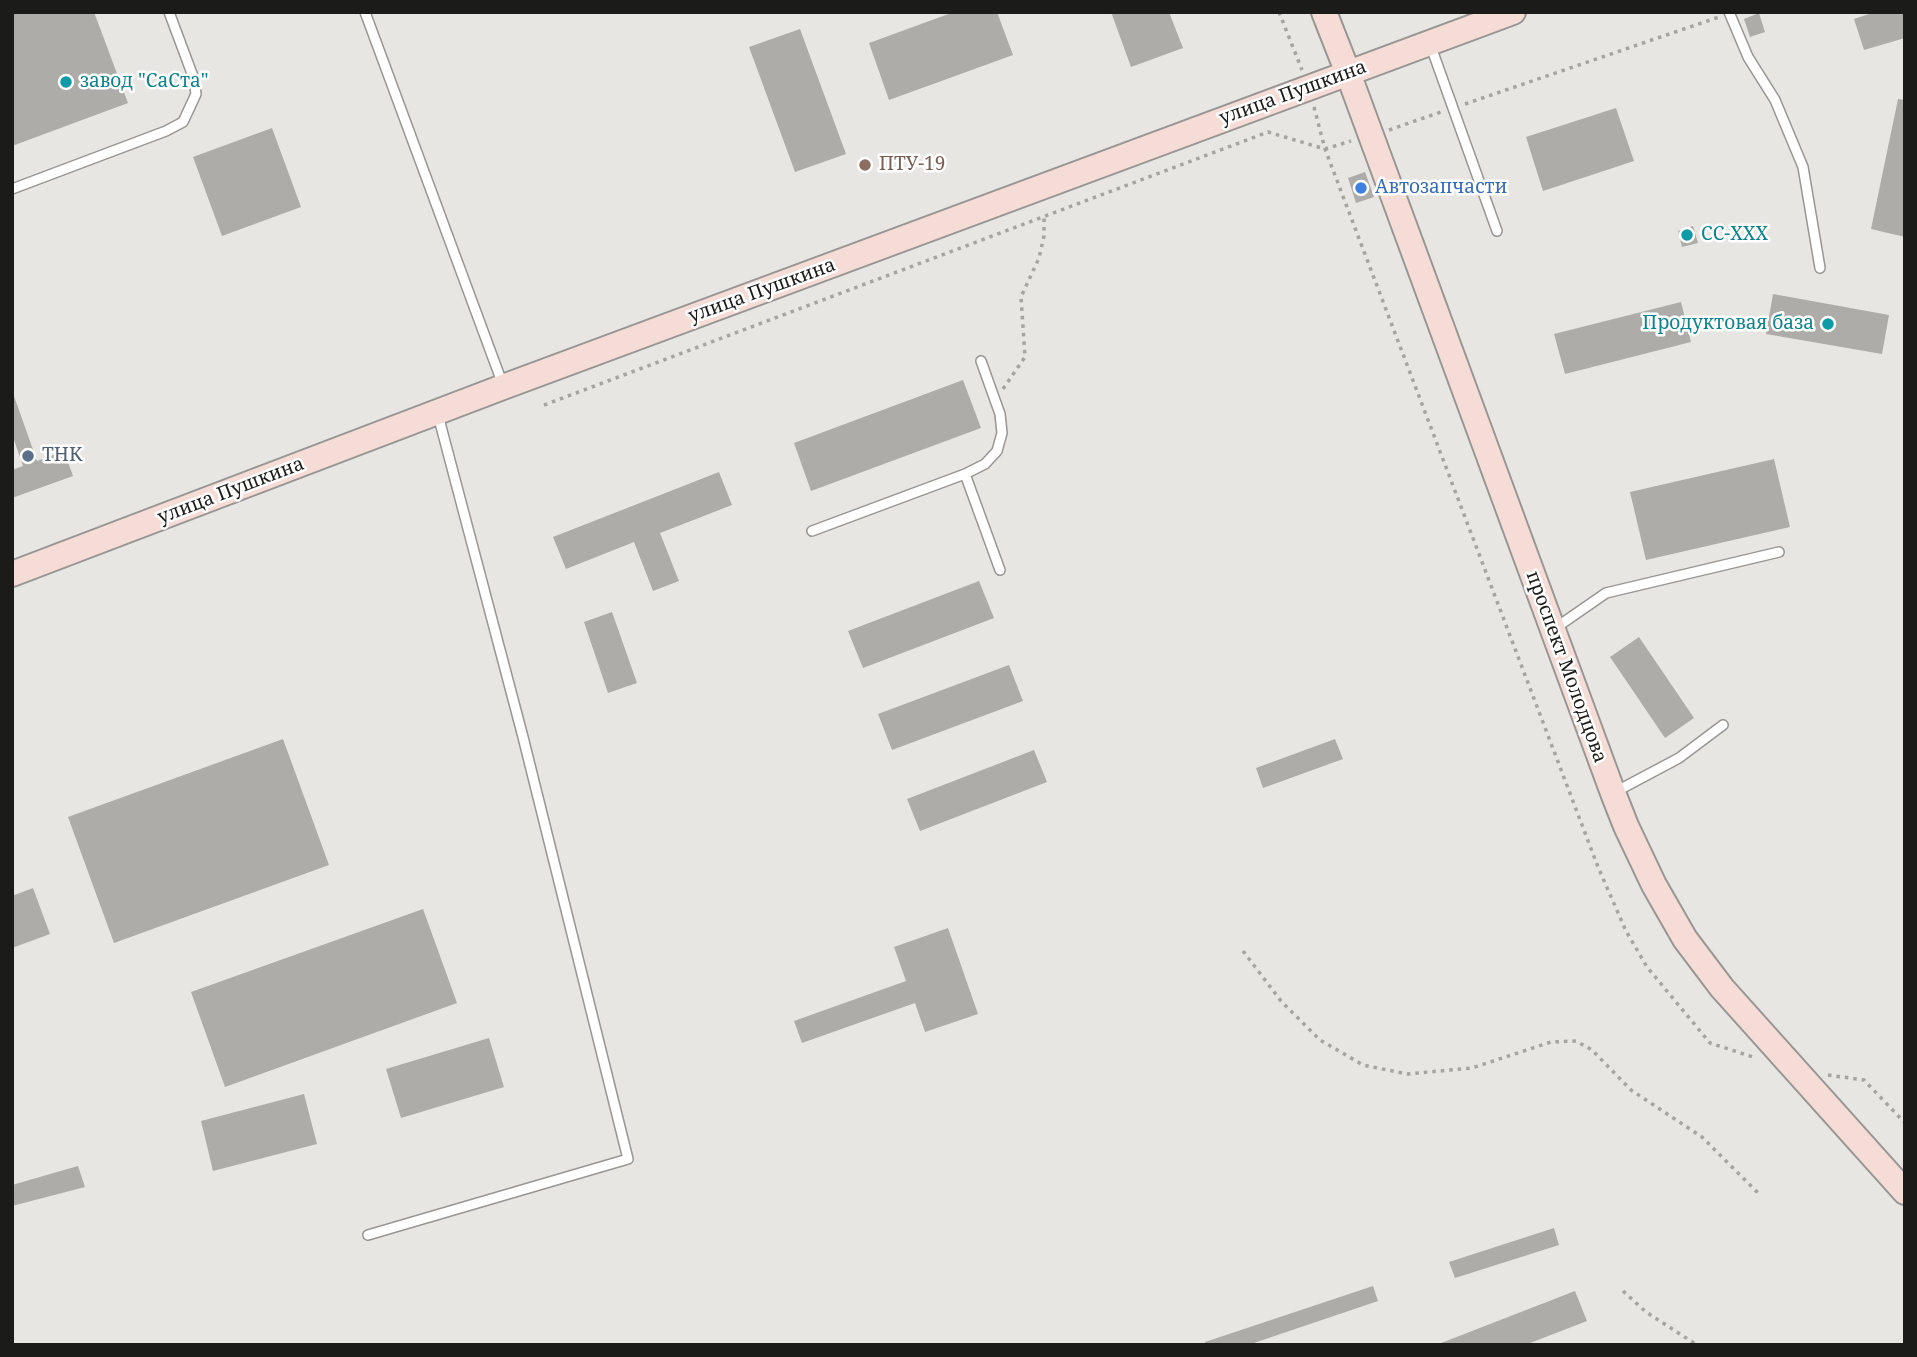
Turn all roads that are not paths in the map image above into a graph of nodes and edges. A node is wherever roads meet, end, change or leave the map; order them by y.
1 (169, 12) edge
2 (365, 12) edge
3 (1324, 12) edge
4 (1508, 13) edge
5 (1729, 13) edge
6 (1429, 43) junction
7 (1348, 72) junction
8 (12, 189) edge
9 (1497, 231) dead end
10 (1820, 268) dead end
11 (981, 360) dead end
12 (503, 387) junction
13 (438, 413) junction
14 (965, 474) junction
15 (812, 531) dead end
16 (1779, 552) dead end
17 (1000, 569) dead end
18 (12, 574) edge
19 (1552, 630) junction
20 (1723, 725) dead end
21 (1614, 793) junction
22 (1905, 1192) edge
23 (368, 1235) dead end

1 - 8 lane
2 - 12 lane
3 - 7 main road, проспект Молодцова
4 - 6 main road, улица Пушкина
5 - 10 lane
6 - 7 main road, улица Пушкина
6 - 9 lane
7 - 12 main road, улица Пушкина
7 - 19 main road, проспект Молодцова
11 - 14 lane
12 - 13 main road, улица Пушкина
13 - 18 main road, улица Пушкина
13 - 23 lane
14 - 15 lane
14 - 17 lane
16 - 19 lane
19 - 21 main road, проспект Молодцова
20 - 21 lane
21 - 22 main road, проспект Молодцова

